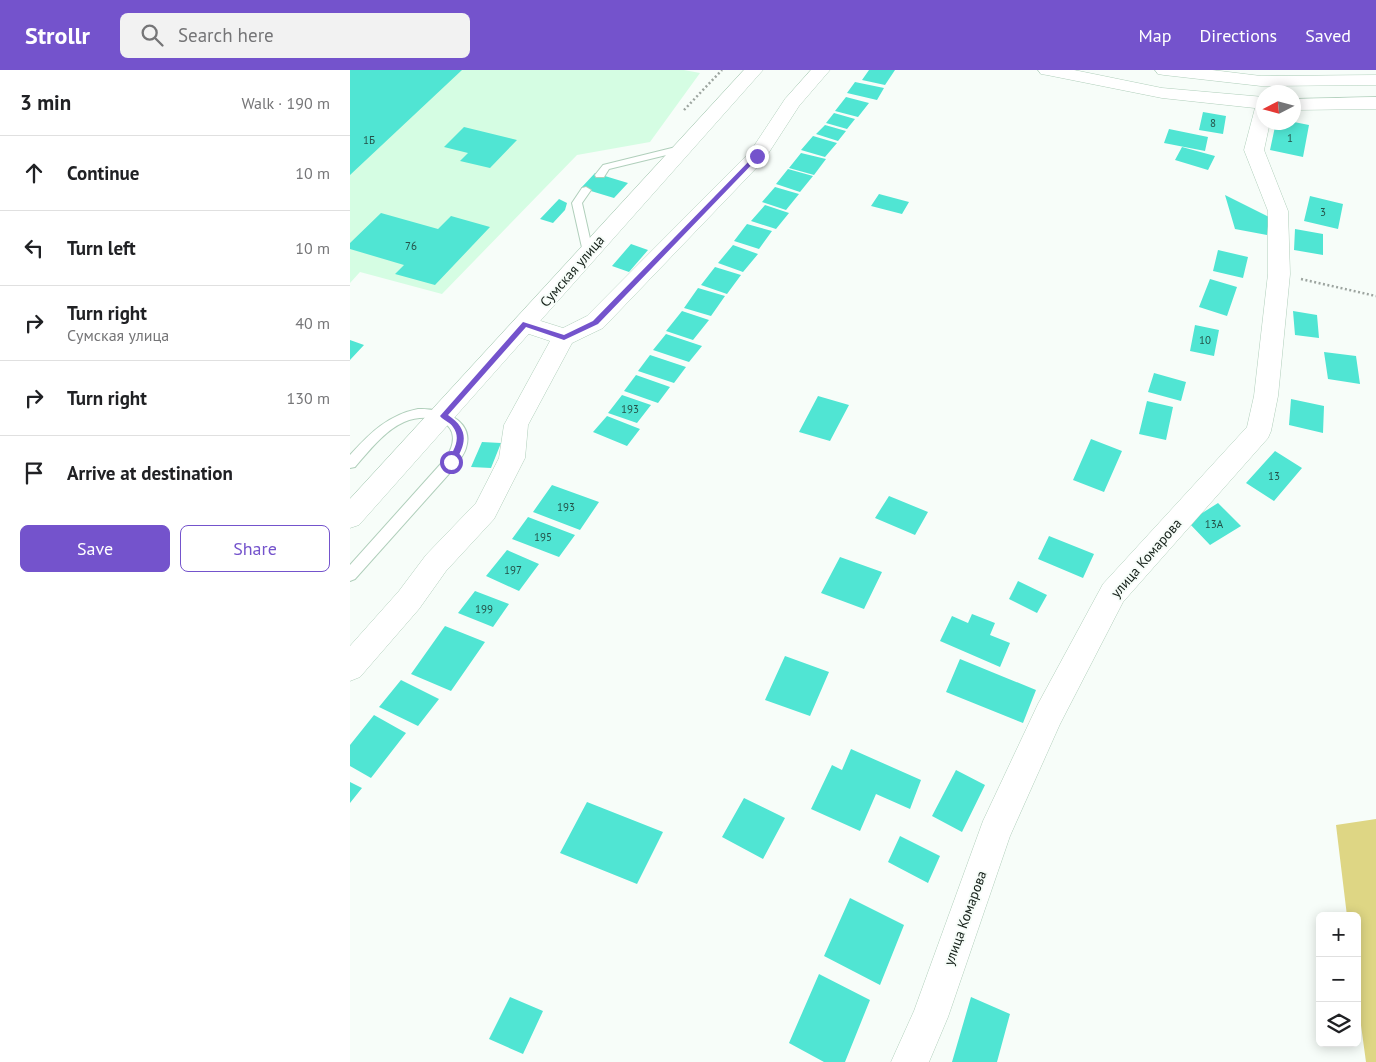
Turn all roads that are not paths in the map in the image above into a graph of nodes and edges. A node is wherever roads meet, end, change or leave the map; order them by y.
1 (754, 70) edge
2 (822, 70) edge
3 (1047, 70) edge
4 (1090, 70) edge
5 (1164, 70) edge
6 (1221, 70) edge
7 (1376, 80) edge
8 (1316, 82) junction
9 (1289, 85) edge
10 (1256, 87) edge
11 (1256, 88) edge
12 (1301, 96) edge
13 (1376, 98) edge
14 (1256, 102) edge
15 (1376, 103) edge
16 (1301, 105) edge
17 (1259, 130) edge
18 (680, 148) junction
19 (600, 175) dead end
20 (586, 190) dead end
21 (588, 252) junction
22 (525, 324) junction
23 (564, 337) junction
24 (444, 416) junction
25 (350, 463) edge
26 (350, 517) edge
27 (350, 576) edge
28 (350, 667) edge
29 (910, 1062) edge

1 - 18 street, Сумская улица
2 - 23 street
3 - 14 street
4 - 11 street
5 - 10 street
6 - 8 street
7 - 8 street
8 - 9 street
12 - 13 street
15 - 16 street
17 - 29 street, улица Комарова
18 - 19 lane
18 - 21 street, Сумская улица
20 - 21 lane
21 - 22 street, Сумская улица
22 - 23 street
22 - 24 street, Сумская улица
23 - 28 street
24 - 25 lane
24 - 26 street, Сумская улица
24 - 27 lane

